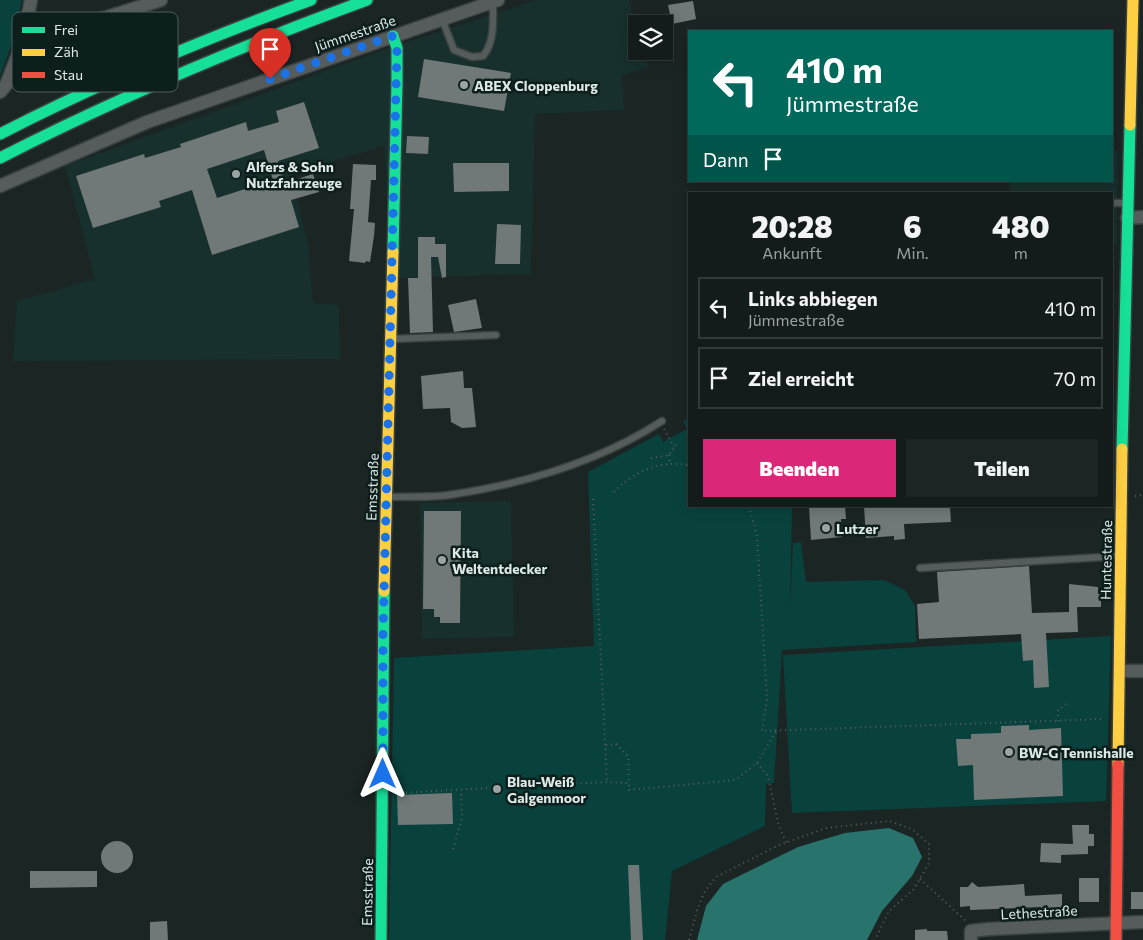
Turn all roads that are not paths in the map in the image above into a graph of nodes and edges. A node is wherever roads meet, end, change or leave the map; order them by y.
1 (161, 0) edge
2 (311, 0) edge
3 (367, 0) edge
4 (1133, 0) edge
5 (495, 1) edge
6 (123, 12) edge
7 (442, 19) junction
8 (392, 36) junction
9 (178, 51) edge
10 (12, 70) edge
11 (178, 74) edge
12 (0, 92) edge
13 (87, 92) edge
14 (136, 92) edge
15 (0, 134) edge
16 (33, 141) junction
17 (0, 158) edge
18 (0, 166) edge
19 (0, 186) edge
20 (1113, 203) edge
21 (1128, 203) junction
22 (1143, 216) edge
23 (1127, 218) junction
24 (496, 335) dead end
25 (391, 339) junction
26 (661, 422) road end
27 (386, 497) junction
28 (1122, 556) junction
29 (920, 568) dead end
30 (1120, 671) junction
31 (1143, 671) edge
32 (1143, 922) edge
33 (1117, 923) junction
34 (971, 936) edge
35 (382, 940) edge
36 (1116, 940) edge

1 - 6 street
2 - 9 main road
3 - 11 main road
4 - 21 main road, Huntestraße
5 - 7 street, Jümmestraße
5 - 7 lane
7 - 8 street, Jümmestraße
8 - 19 street, Jümmestraße
8 - 25 main road, Emsstraße
10 - 12 street
13 - 15 main road
14 - 16 main road
16 - 17 main road
16 - 18 main road
20 - 21 lane
21 - 23 main road, Huntestraße
22 - 23 street
23 - 28 main road, Huntestraße
24 - 25 lane
25 - 27 main road, Emsstraße
26 - 27 lane
27 - 35 main road, Emsstraße
28 - 29 lane
28 - 30 main road, Huntestraße
30 - 31 street
30 - 33 main road, Huntestraße
32 - 33 street, Lethestraße
33 - 34 street, Lethestraße
33 - 36 main road, Huntestraße

